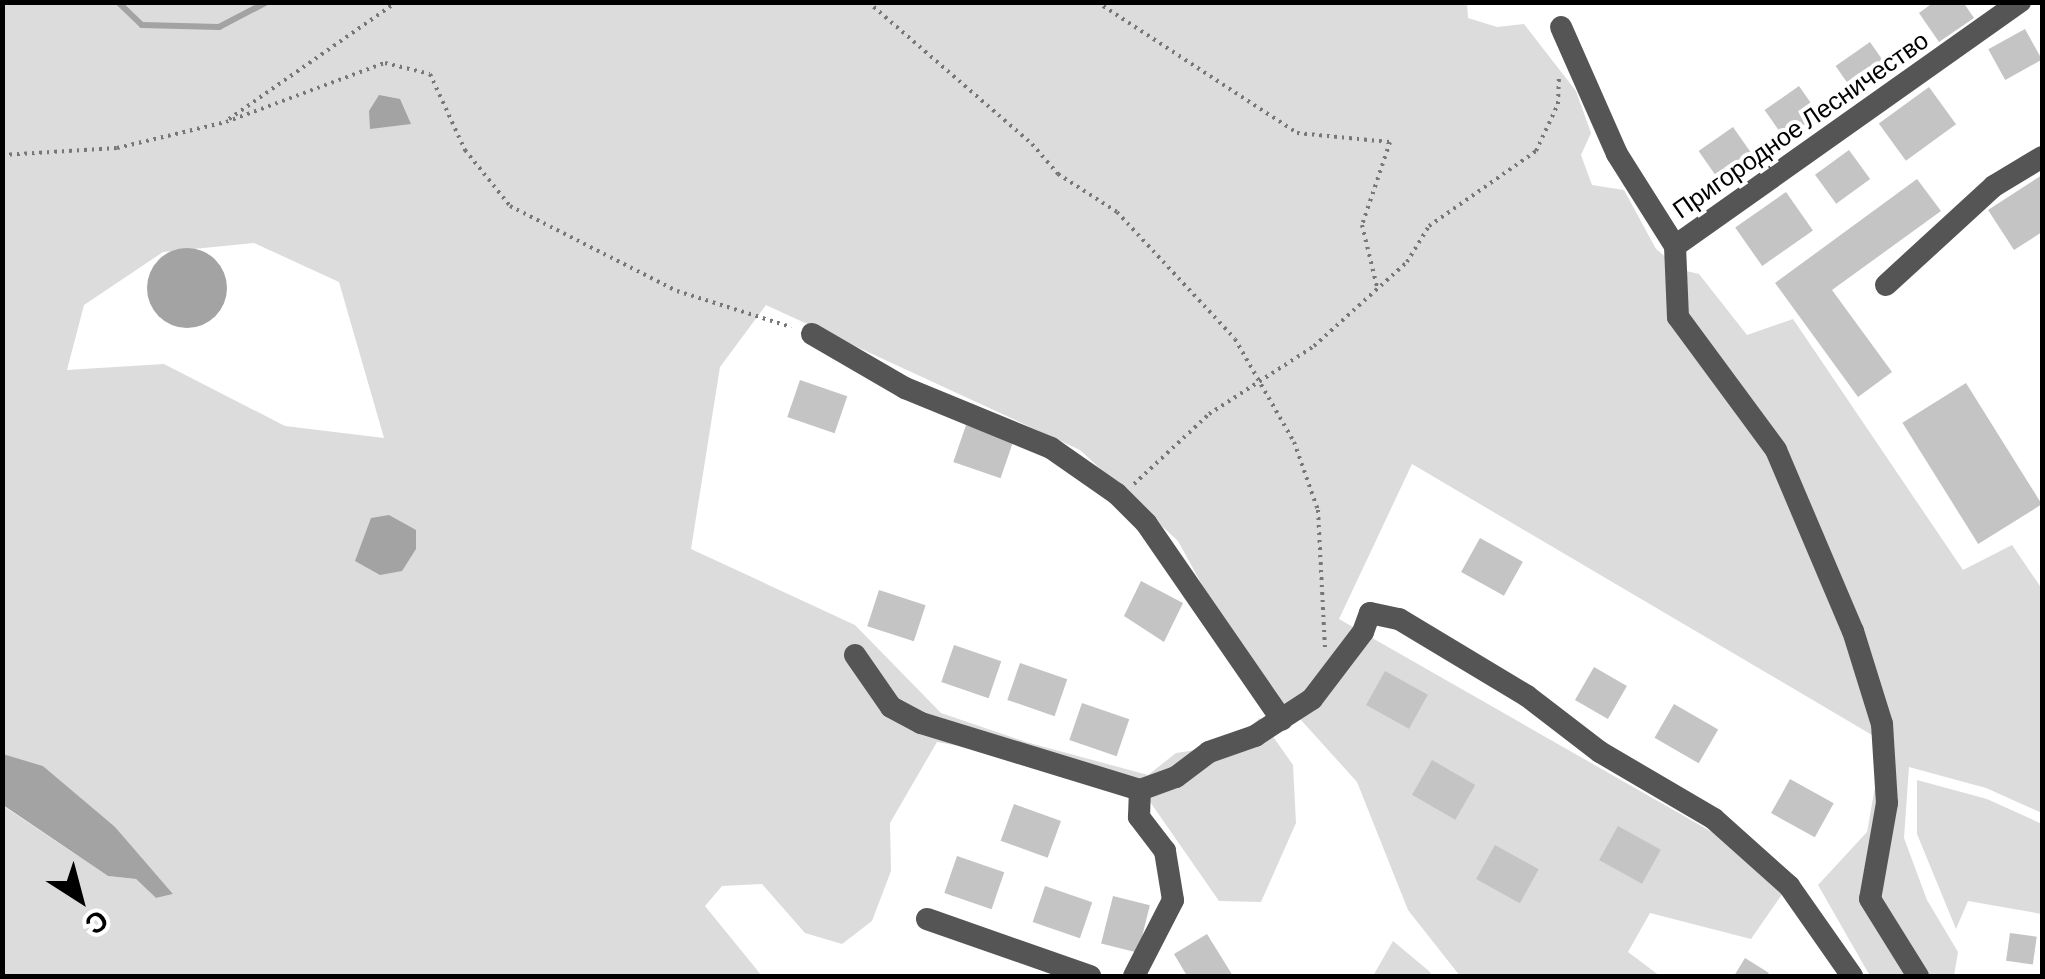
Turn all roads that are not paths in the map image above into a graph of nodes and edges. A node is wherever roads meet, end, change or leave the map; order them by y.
1 (2020, 2) edge
2 (1560, 27) dead end
3 (2042, 158) edge
4 (1675, 246) junction
5 (1886, 285) dead end
6 (812, 334) road end
7 (855, 655) dead end
8 (1282, 720) junction
9 (1140, 790) junction
10 (927, 919) dead end
11 (1090, 976) edge
12 (1134, 976) edge
13 (1852, 976) edge
14 (1918, 976) edge

1 - 4 street, Пригородное Лесничество
2 - 4 street
3 - 5 street
4 - 14 street, Пригородное Лесничество
6 - 8 street
7 - 9 street
8 - 9 street
8 - 13 street
9 - 12 street
10 - 11 street

